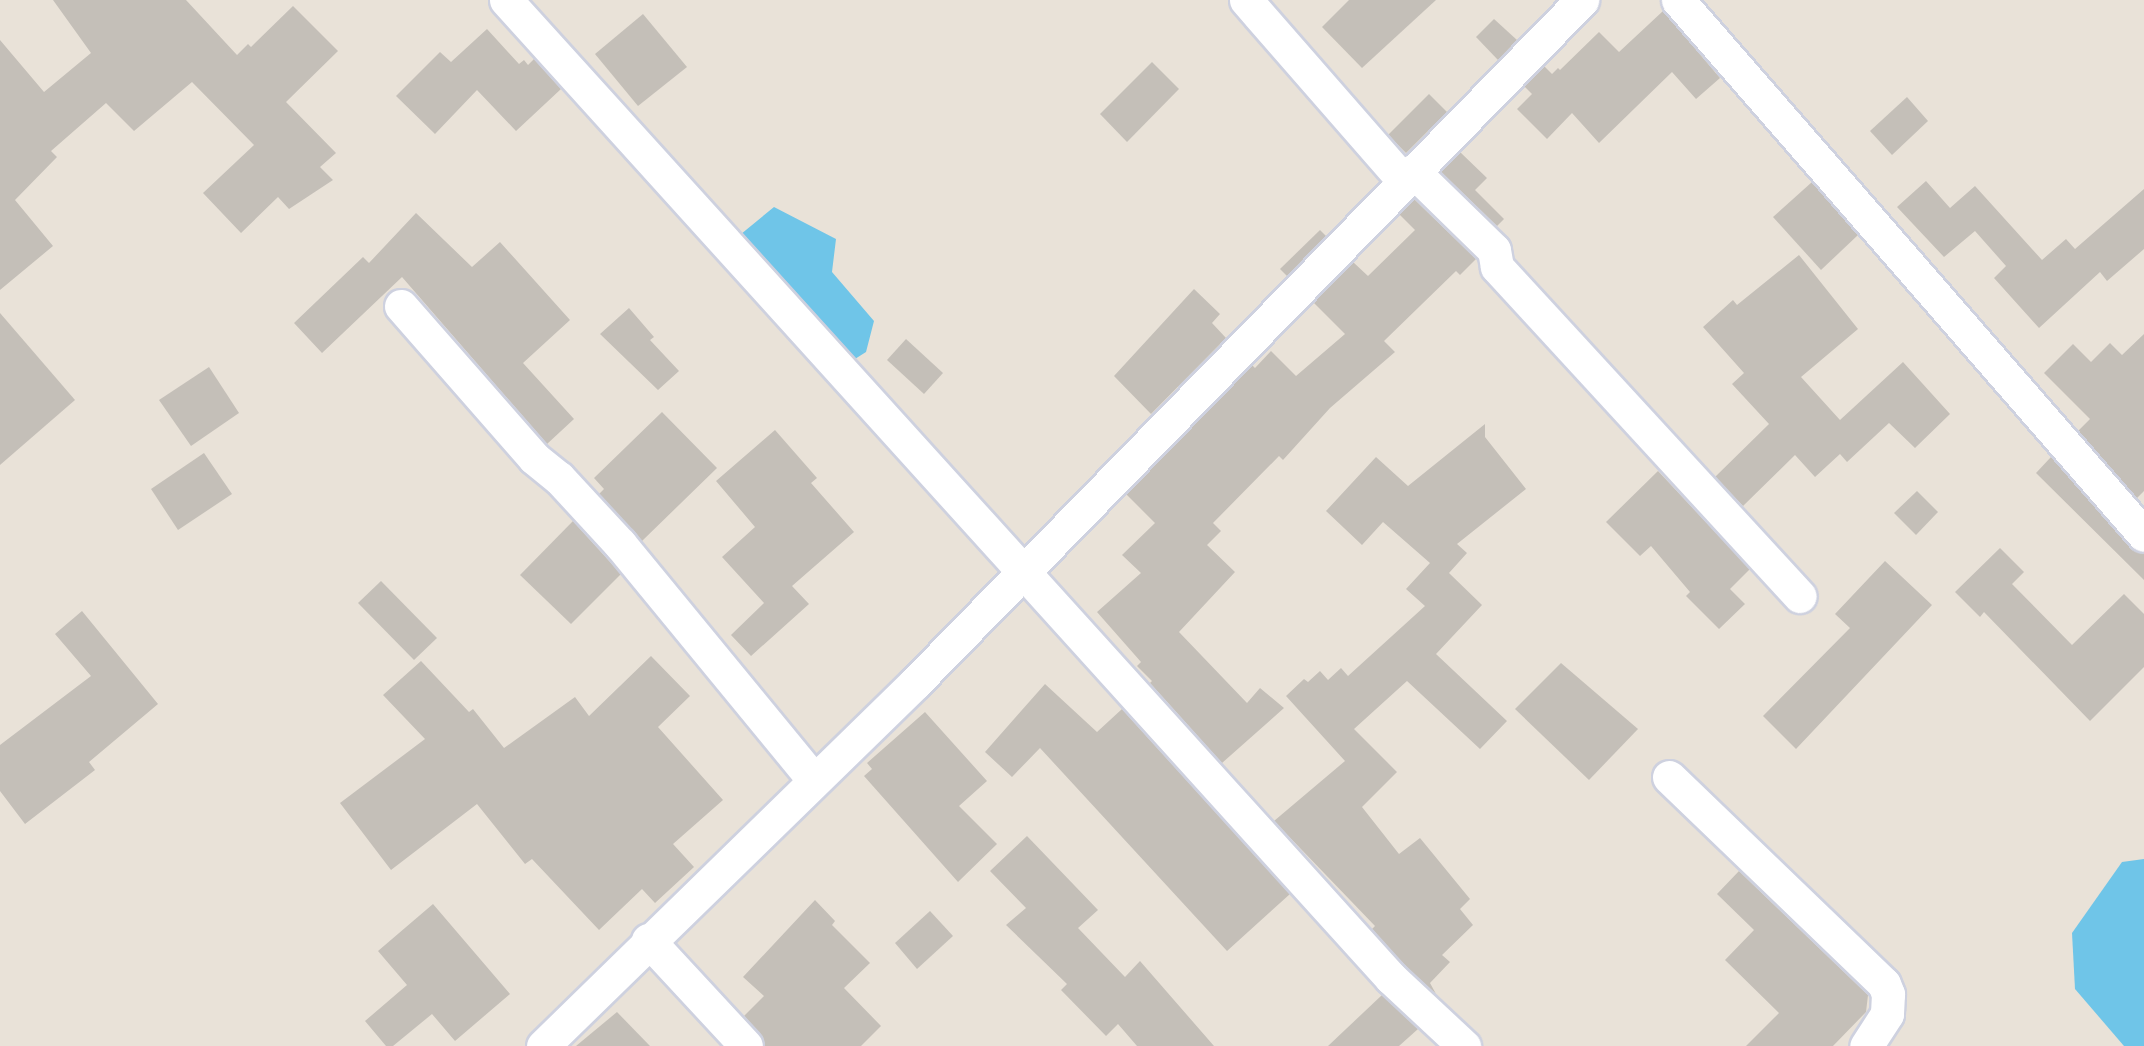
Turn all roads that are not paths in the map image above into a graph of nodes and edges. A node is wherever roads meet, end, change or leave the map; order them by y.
1 (506, 0) edge
2 (1246, 0) edge
3 (1582, 0) edge
4 (1678, 0) edge
5 (1408, 176) junction
6 (401, 306) dead end
7 (2140, 522) edge
8 (1025, 570) junction
9 (1800, 596) dead end
10 (1669, 777) dead end
11 (813, 779) junction
12 (648, 940) junction
13 (543, 1046) edge
14 (746, 1046) edge
15 (1464, 1046) edge
16 (1866, 1046) edge

1 - 8 street
2 - 5 street
3 - 5 street
4 - 7 street
5 - 8 street
5 - 9 street
6 - 11 street
8 - 11 street
8 - 15 street
10 - 16 street
11 - 12 street
12 - 13 street
12 - 14 street

